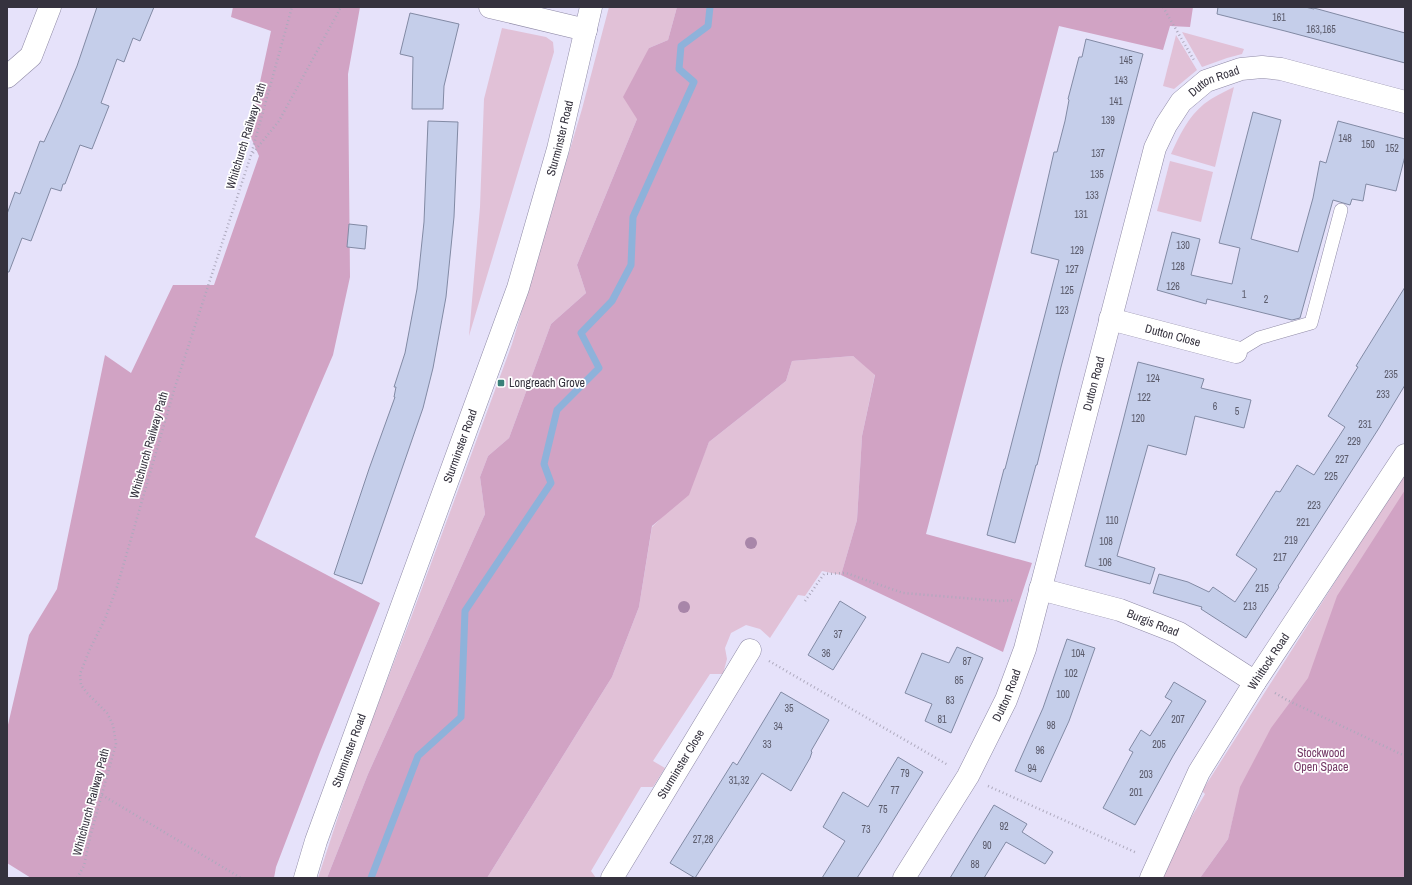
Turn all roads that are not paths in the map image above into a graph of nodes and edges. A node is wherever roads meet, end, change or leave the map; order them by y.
1 (50, 7) edge
2 (490, 7) edge
3 (591, 7) edge
4 (586, 30) junction
5 (7, 77) edge
6 (1405, 102) edge
7 (1341, 210) dead end
8 (1110, 319) junction
9 (1236, 352) joint
10 (1405, 455) edge
11 (1038, 594) junction
12 (750, 650) dead end
13 (1256, 682) junction
14 (305, 878) edge
15 (612, 878) edge
16 (904, 878) edge
17 (1151, 878) edge

1 - 5 street
2 - 4 street
3 - 4 street, Sturminster Road
4 - 14 street, Sturminster Road
6 - 8 street, Dutton Road
7 - 9 lane
8 - 9 street, Dutton Close
8 - 11 street, Dutton Road
10 - 13 street, Whittock Road
11 - 13 street, Burgis Road
11 - 16 street, Dutton Road
12 - 15 street, Sturminster Close
13 - 17 street, Whittock Road

